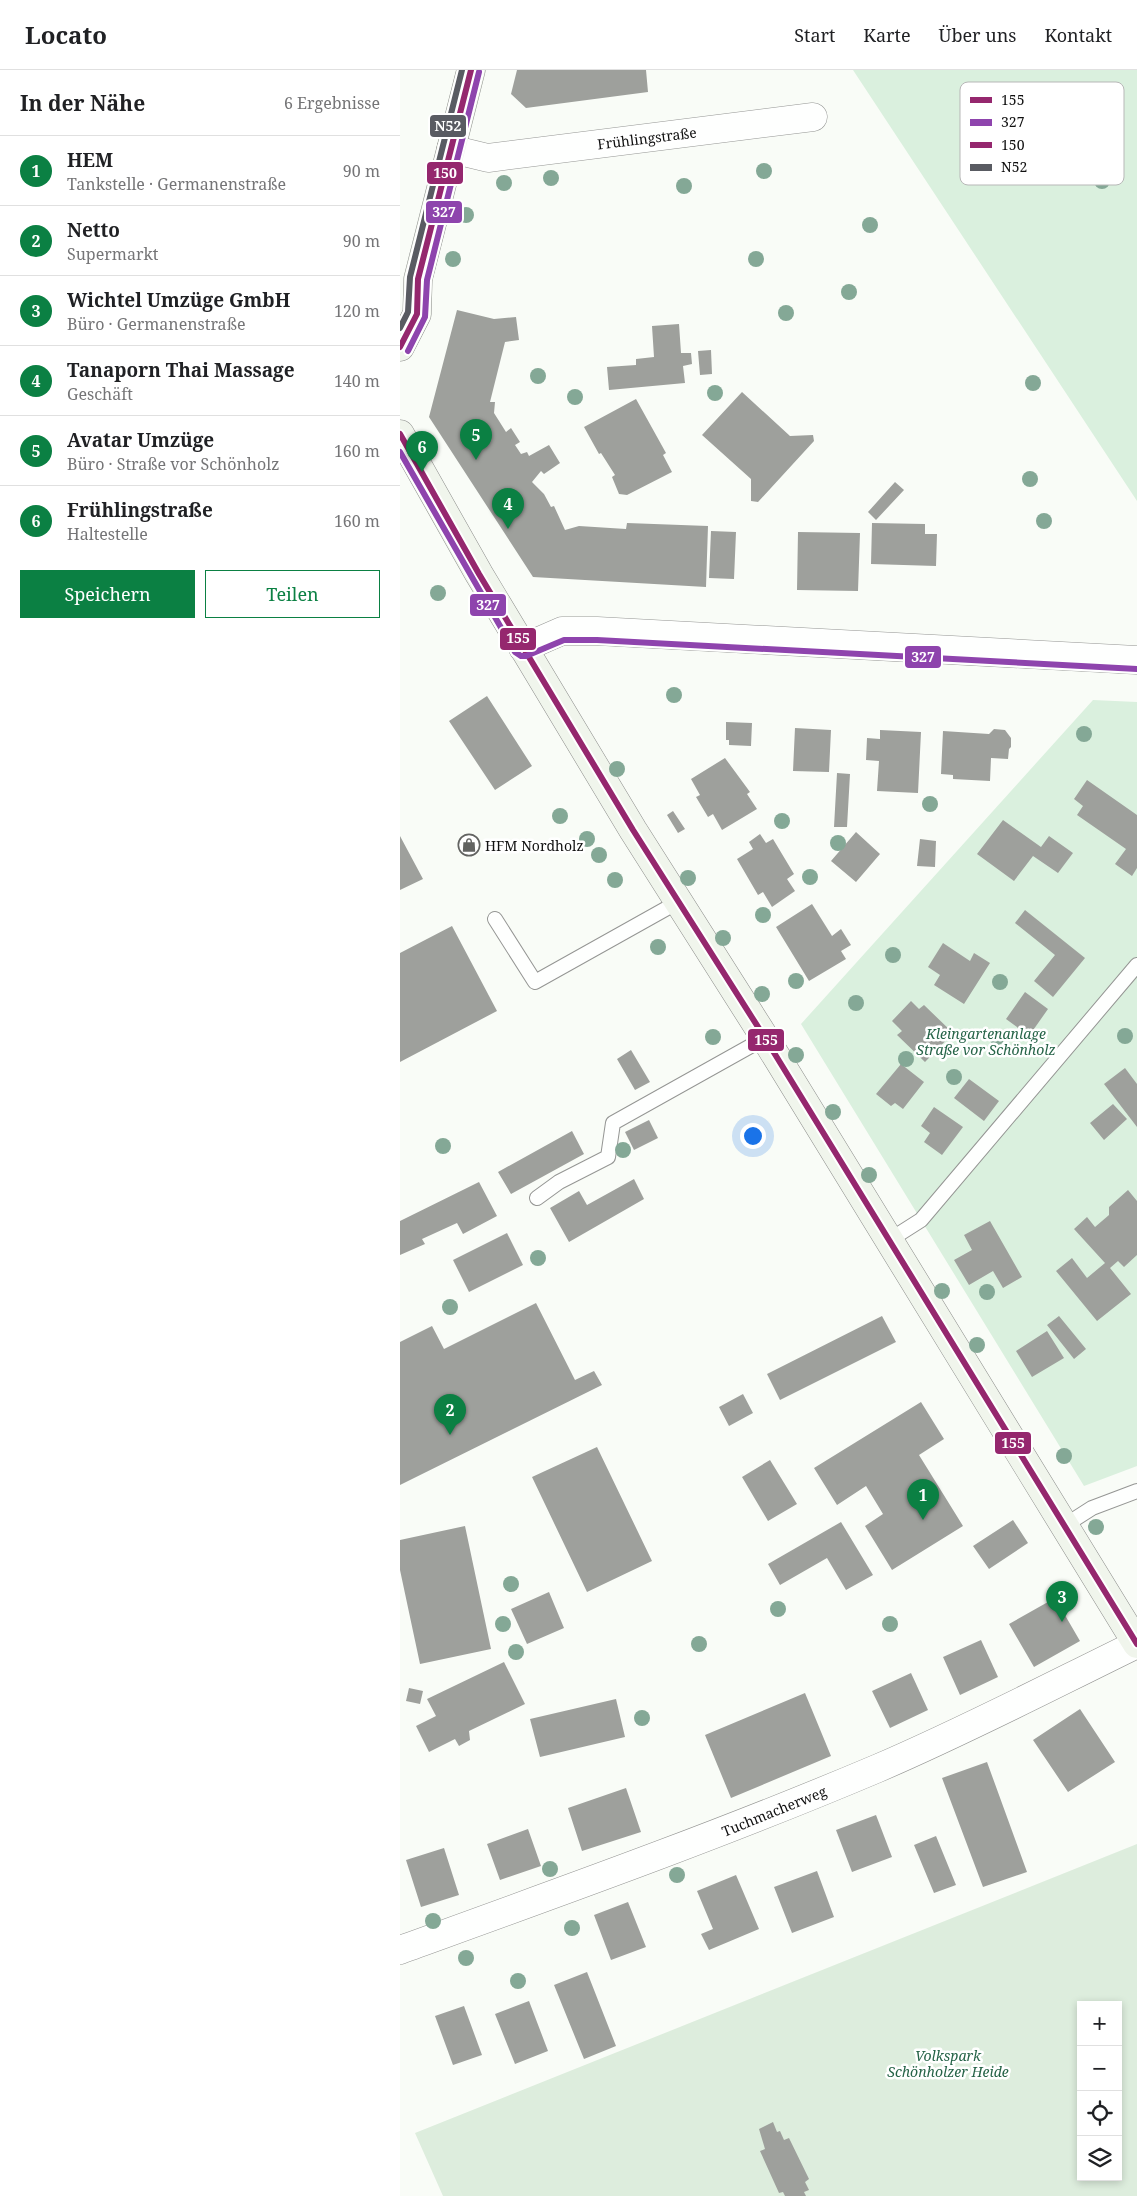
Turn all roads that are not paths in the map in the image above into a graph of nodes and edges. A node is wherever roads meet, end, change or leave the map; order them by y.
1 (471, 70) edge
2 (813, 117) dead end
3 (451, 149) junction
4 (409, 288) edge
5 (400, 347) edge
6 (400, 434) edge
7 (523, 648) junction
8 (1137, 660) edge
9 (685, 914) junction
10 (495, 919) dead end
11 (1137, 965) edge
12 (765, 1038) junction
13 (537, 1198) dead end
14 (888, 1241) junction
15 (1137, 1491) edge
16 (1064, 1526) junction
17 (1137, 1644) edge
18 (400, 1950) edge

1 - 3 main road
2 - 3 street, Frühlingstraße
3 - 4 main road
4 - 5 main road
6 - 7 main road
7 - 8 street
7 - 9 main road
9 - 10 lane
9 - 12 main road
11 - 14 lane
12 - 13 lane
12 - 14 main road
14 - 16 main road
15 - 16 lane
16 - 17 main road
17 - 18 street, Tuchmacherweg

